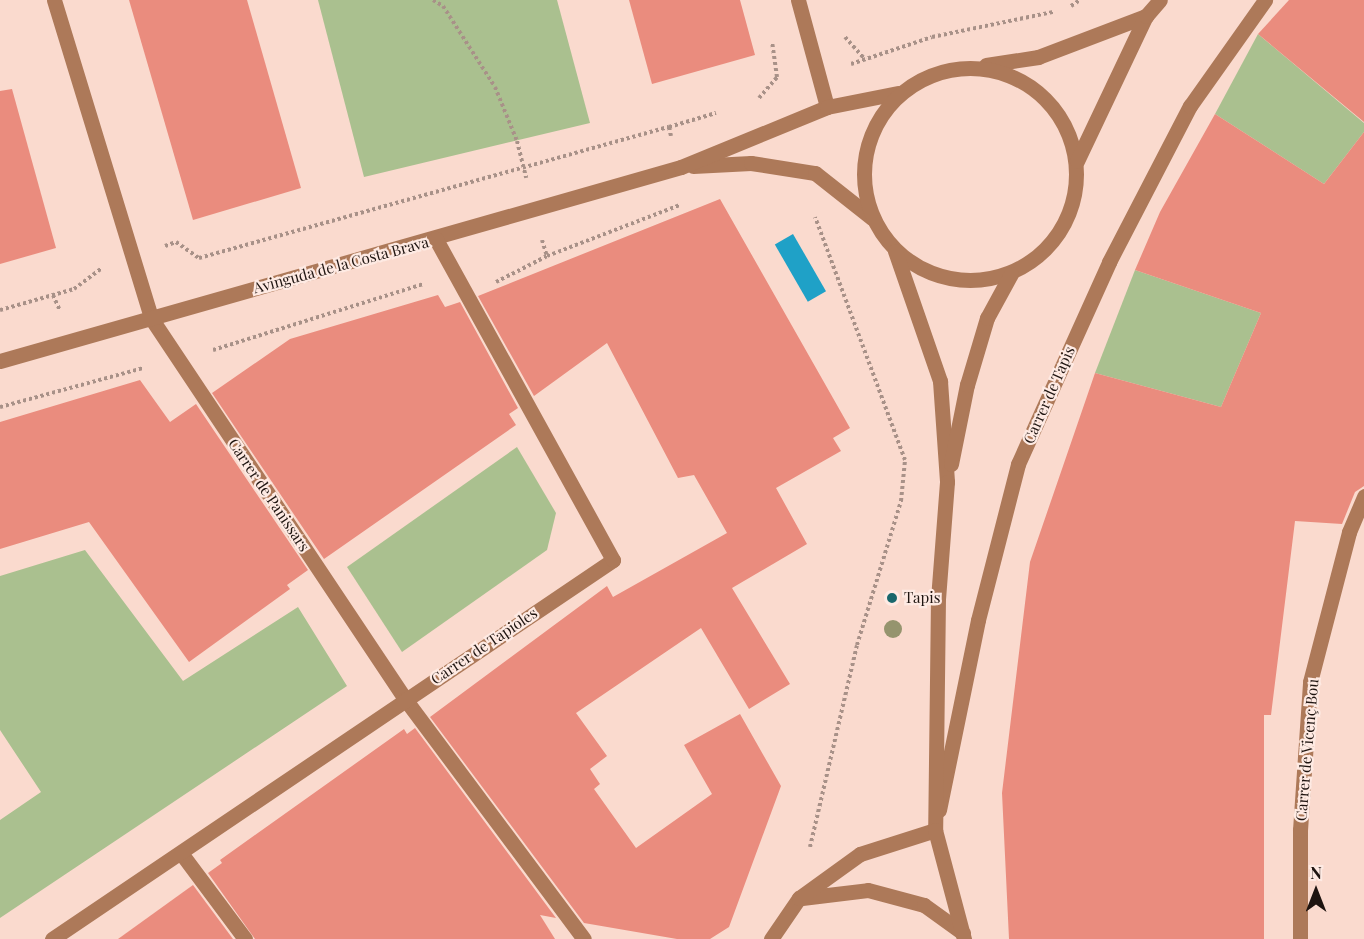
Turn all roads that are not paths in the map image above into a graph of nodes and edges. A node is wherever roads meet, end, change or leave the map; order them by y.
1 (54, 0) edge
2 (798, 0) edge
3 (1160, 0) edge
4 (1265, 0) edge
5 (1146, 16) junction
6 (975, 66) junction
7 (898, 93) junction
8 (827, 107) junction
9 (1077, 161) junction
10 (681, 167) junction
11 (872, 218) junction
12 (436, 239) junction
13 (895, 251) junction
14 (1011, 273) junction
15 (151, 318) junction
16 (0, 361) edge
17 (947, 482) junction
18 (1364, 496) edge
19 (405, 699) junction
20 (935, 830) junction
21 (181, 853) junction
22 (799, 898) junction
23 (963, 936) edge
24 (52, 939) edge
25 (245, 939) edge
26 (584, 939) edge
27 (771, 939) edge
28 (1300, 939) edge

1 - 15 street, Carrer de Panissars
2 - 8 street
3 - 5 street
4 - 20 street, Carrer de Tapis
5 - 6 street
5 - 9 street
6 - 7 street
6 - 9 street
7 - 8 street, Avinguda de la Costa Brava
7 - 11 street
8 - 10 street, Avinguda de la Costa Brava
9 - 14 street
10 - 11 street, Avinguda de la Costa Brava
10 - 12 street, Avinguda de la Costa Brava
11 - 13 street
12 - 15 street, Avinguda de la Costa Brava
12 - 19 street, Carrer de Tapioles
13 - 14 street
13 - 17 street, Carrer de Tapis
14 - 17 street, Carrer de Tapis
15 - 16 street, Avinguda de la Costa Brava
15 - 19 street, Carrer de Panissars
17 - 20 street, Carrer de Tapis
18 - 28 street, Carrer de Vicenç Bou
19 - 21 street, Carrer de Tapioles
19 - 26 street, Carrer de Panissars
20 - 22 street
20 - 23 street, Carrer de Tapis
21 - 24 street, Carrer de Tapioles
21 - 25 street
22 - 23 street
22 - 27 street

